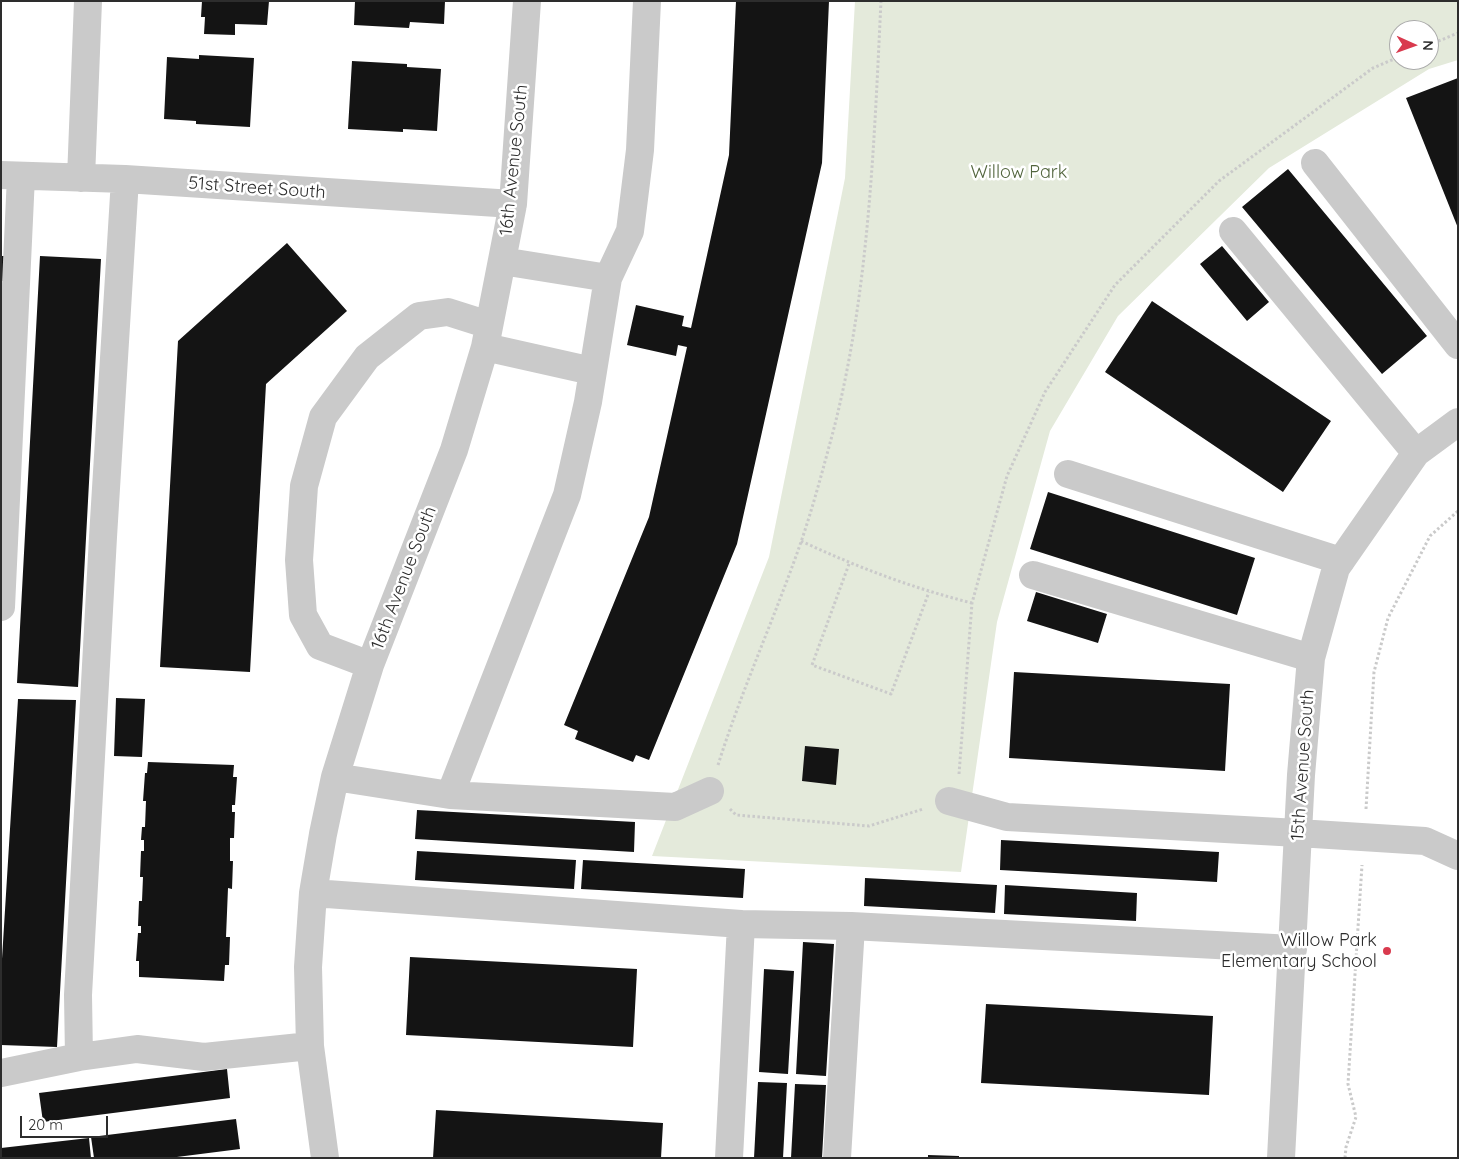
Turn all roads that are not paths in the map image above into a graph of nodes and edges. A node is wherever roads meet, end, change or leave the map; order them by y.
1 (88, 1) edge
2 (527, 1) edge
3 (647, 1) edge
4 (1315, 163) dead end
5 (11, 176) edge
6 (81, 178) junction
7 (125, 179) junction
8 (513, 204) junction
9 (1233, 231) dead end
10 (502, 261) junction
11 (608, 278) junction
12 (487, 336) junction
13 (1458, 345) edge
14 (592, 371) junction
15 (1458, 422) edge
16 (1416, 453) junction
17 (1068, 474) dead end
18 (1341, 560) junction
19 (1033, 575) dead end
20 (1, 607) edge
21 (1311, 658) junction
22 (370, 665) junction
23 (335, 777) junction
24 (710, 791) road end
25 (450, 795) junction
26 (949, 801) road end
27 (1298, 833) junction
28 (1458, 856) edge
29 (313, 893) junction
30 (741, 924) junction
31 (851, 926) junction
32 (1293, 949) junction
33 (310, 1046) junction
34 (79, 1057) junction
35 (1, 1073) edge
36 (325, 1158) edge
37 (729, 1158) edge
38 (837, 1158) edge
39 (1281, 1158) edge

1 - 6 street
2 - 8 street, 16th Avenue South
3 - 11 street
4 - 13 street
5 - 6 street, 51st Street South
5 - 20 street
6 - 7 street, 51st Street South
7 - 8 street, 51st Street South
7 - 34 street
8 - 10 street, 16th Avenue South
9 - 16 street
10 - 11 street
10 - 12 street, 16th Avenue South
11 - 14 street
12 - 14 street
12 - 22 street, 16th Avenue South
12 - 22 street
14 - 25 street
15 - 16 street, 15th Avenue South
16 - 18 street, 15th Avenue South
17 - 18 street
18 - 21 street, 15th Avenue South
19 - 21 street
21 - 27 street, 15th Avenue South
22 - 23 street, 16th Avenue South
23 - 25 street
23 - 29 street, 16th Avenue South
24 - 25 street
26 - 27 street
27 - 28 street
27 - 32 street, 15th Avenue South
29 - 30 street
29 - 33 street, 16th Avenue South
30 - 31 street
30 - 37 street
31 - 32 street
31 - 38 street
32 - 39 street, 15th Avenue South
33 - 34 street
33 - 36 street, 16th Avenue South
34 - 35 street

